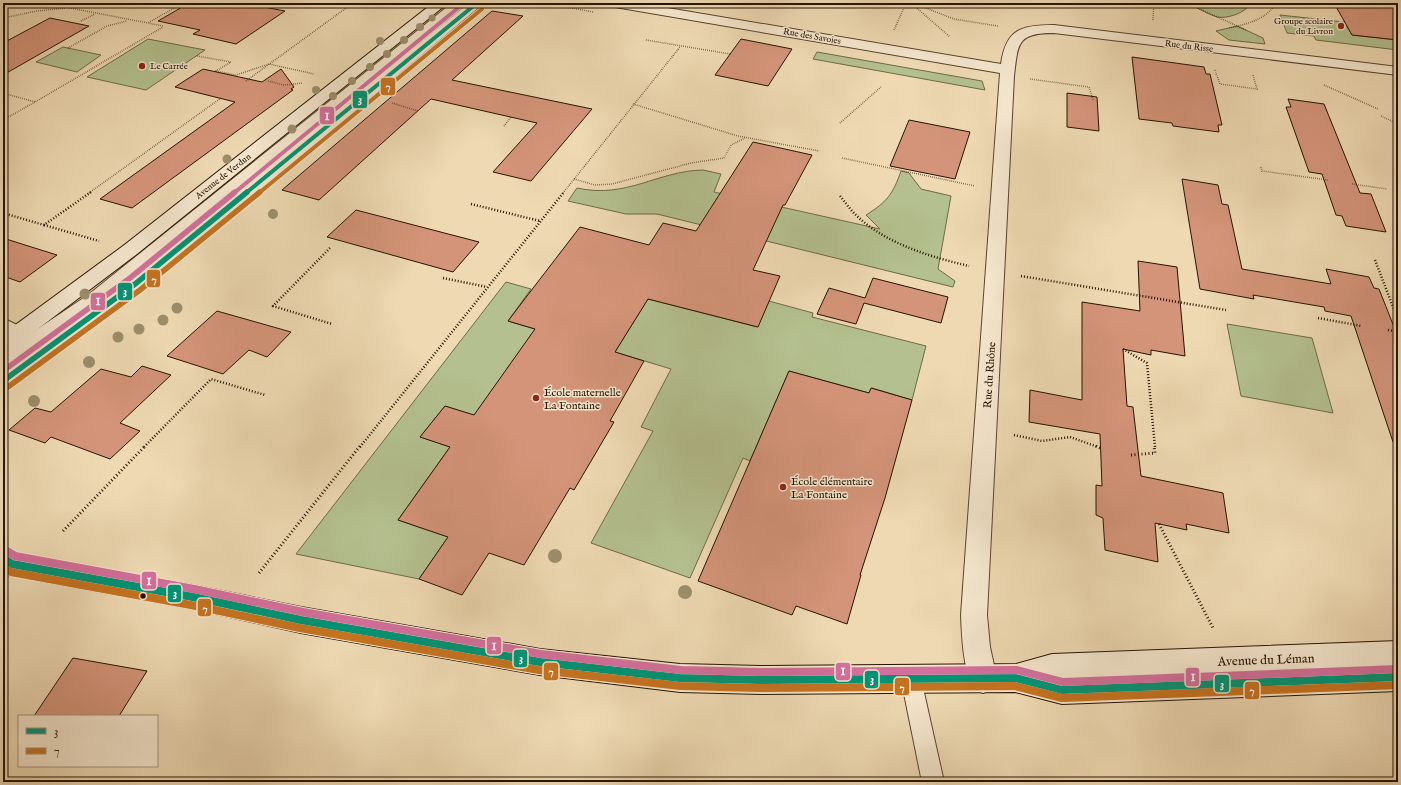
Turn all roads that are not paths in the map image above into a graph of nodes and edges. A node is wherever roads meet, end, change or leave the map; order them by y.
1 (441, 3) edge
2 (458, 3) edge
3 (477, 3) edge
4 (615, 3) edge
5 (1398, 71) edge
6 (1008, 73) junction
7 (8, 335) edge
8 (3, 360) edge
9 (3, 381) edge
10 (5, 565) edge
11 (1398, 654) edge
12 (1398, 677) edge
13 (1016, 678) junction
14 (911, 679) junction
15 (983, 679) junction
16 (933, 782) edge

1 - 7 street, Avenue de Verdun
2 - 8 lane, Avenue de Verdun
3 - 9 street
4 - 6 street, Rue des Savoies
5 - 6 street, Rue du Risse
6 - 15 street, Rue du Rhône
10 - 14 street, Avenue du Léman
11 - 13 street, Avenue du Léman
12 - 13 street, Avenue du Léman
13 - 15 street, Avenue du Léman
14 - 15 street, Avenue du Léman
14 - 16 lane

